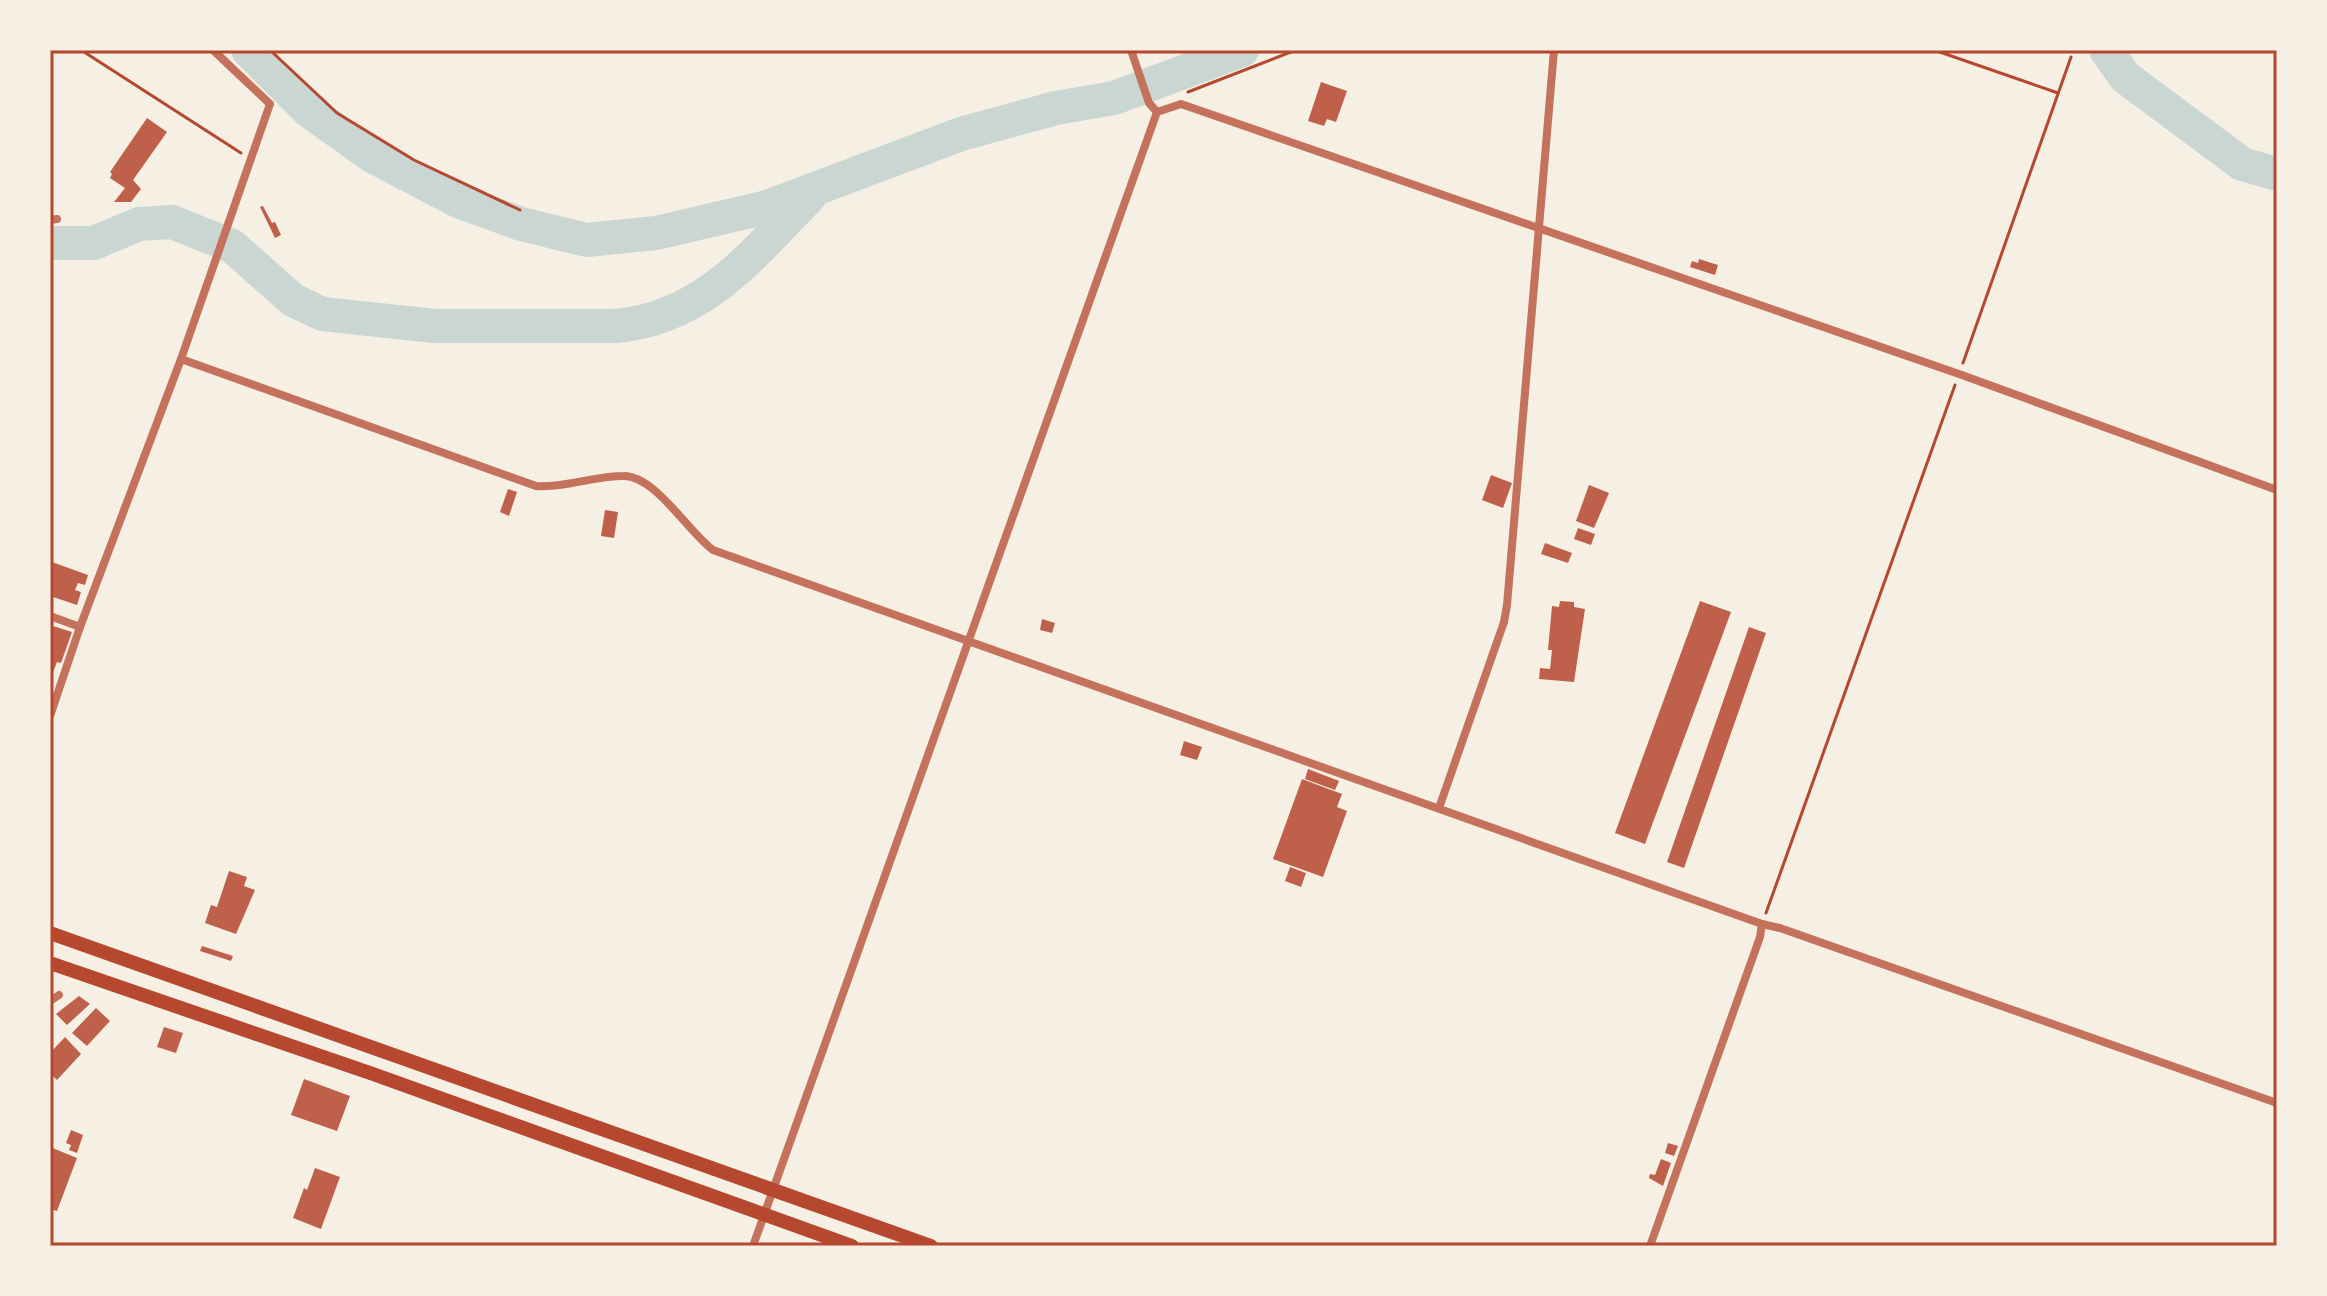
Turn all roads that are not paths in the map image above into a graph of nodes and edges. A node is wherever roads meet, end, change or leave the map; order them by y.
1 (213, 50) edge
2 (1131, 50) edge
3 (1554, 50) edge
4 (1157, 112) junction
5 (1537, 226) junction
6 (181, 359) junction
7 (2277, 490) edge
8 (50, 616) edge
9 (80, 627) junction
10 (970, 640) junction
11 (50, 716) edge
12 (1439, 808) junction
13 (1762, 924) junction
14 (50, 933) edge
15 (50, 963) edge
16 (59, 995) dead end
17 (50, 1001) edge
18 (2277, 1103) edge
19 (774, 1190) junction
20 (765, 1214) junction
21 (753, 1246) edge
22 (852, 1246) edge
23 (931, 1246) edge
24 (1650, 1246) edge

1 - 6 street
2 - 4 street
3 - 5 street
4 - 5 street
4 - 10 street
5 - 7 street
5 - 12 street
6 - 9 street
6 - 10 street
8 - 9 street
9 - 11 street
10 - 12 street
10 - 19 street
12 - 13 street
13 - 18 street
13 - 24 street
14 - 19 highway
15 - 20 highway
16 - 17 street
19 - 20 street
19 - 23 highway
20 - 21 street
20 - 22 highway

